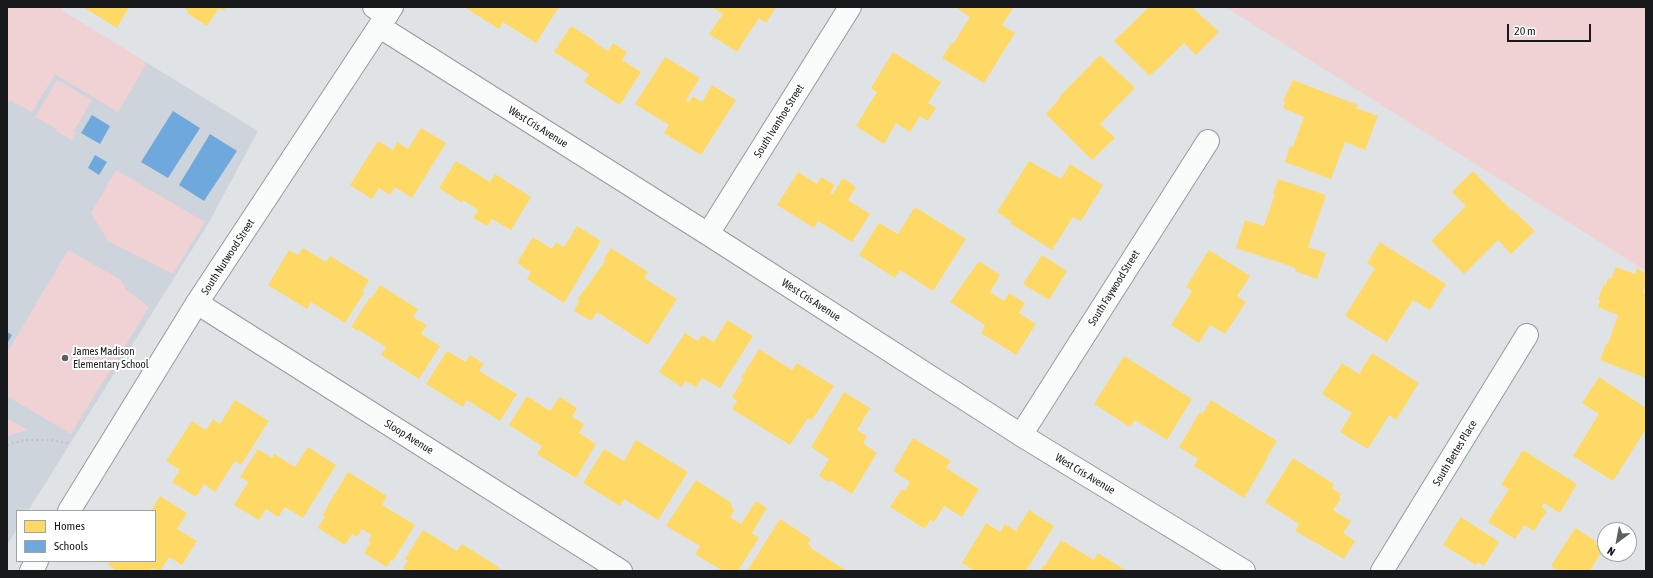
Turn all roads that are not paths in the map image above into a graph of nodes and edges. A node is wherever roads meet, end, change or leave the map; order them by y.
1 (850, 7) edge
2 (383, 14) edge
3 (1208, 141) dead end
4 (708, 234) junction
5 (197, 303) junction
6 (1527, 335) dead end
7 (1021, 435) junction
8 (70, 510) edge
9 (36, 562) edge
10 (31, 571) edge
11 (621, 571) edge
12 (1244, 571) edge
13 (1382, 571) edge

1 - 4 street, South Ivanhoe Street
2 - 4 street, West Cris Avenue
2 - 5 street, South Nutwood Street
3 - 7 street, South Faywood Street
4 - 7 street, West Cris Avenue
5 - 8 street, South Nutwood Street
5 - 11 street, Sloop Avenue
6 - 13 street, South Bettes Place
7 - 12 street, West Cris Avenue
9 - 10 street

